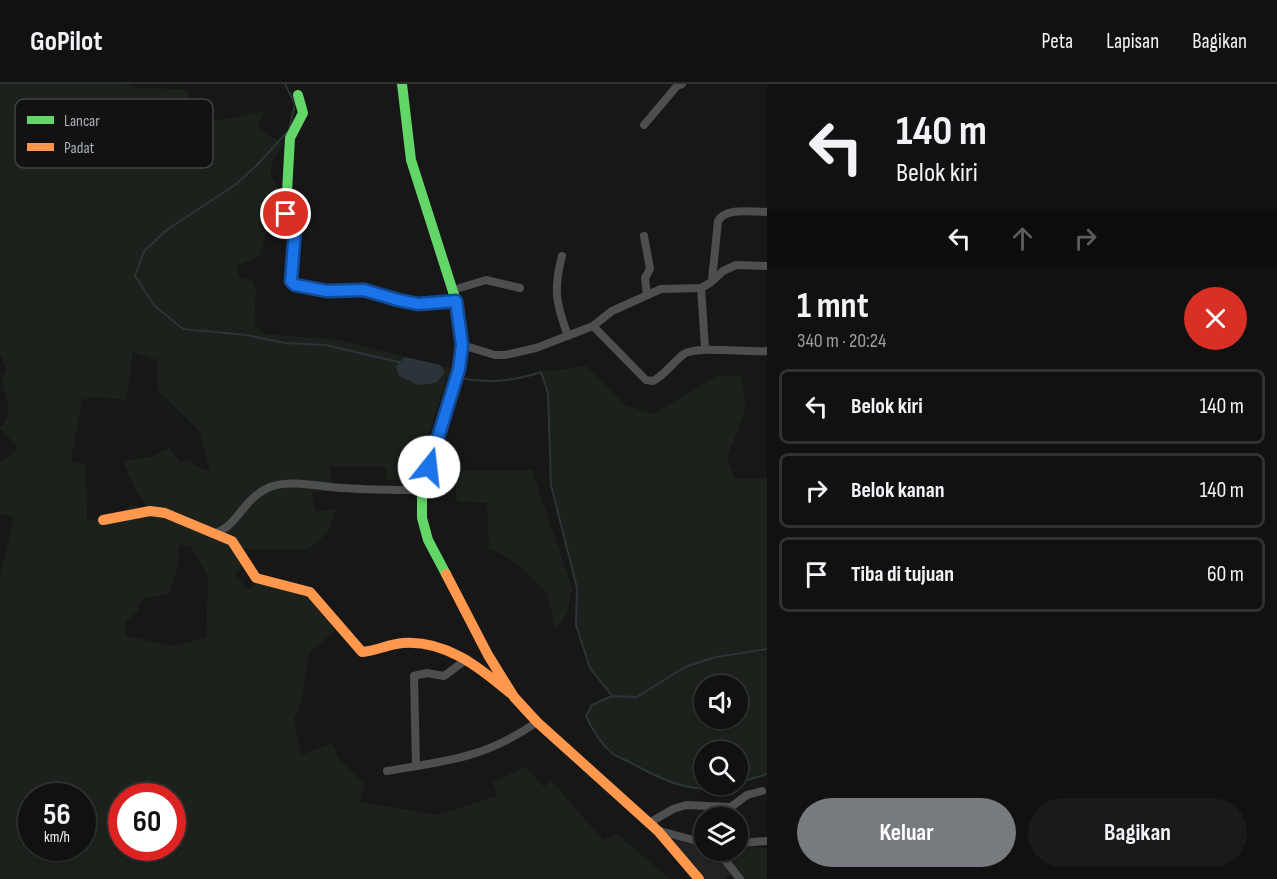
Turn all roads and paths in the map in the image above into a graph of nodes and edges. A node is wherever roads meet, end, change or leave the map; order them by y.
1 (402, 84) edge
2 (682, 84) edge
3 (298, 95) dead end
4 (644, 125) dead end
5 (767, 212) edge
6 (644, 236) dead end
7 (562, 255) dead end
8 (767, 266) edge
9 (712, 280) junction
10 (520, 288) dead end
11 (701, 288) junction
12 (455, 295) junction
13 (647, 295) junction
14 (593, 326) junction
15 (568, 336) junction
16 (462, 345) junction
17 (705, 348) junction
18 (767, 351) edge
19 (422, 490) junction
20 (103, 520) dead end
21 (215, 533) junction
22 (467, 659) junction
23 (514, 697) junction
24 (537, 722) junction
25 (416, 766) junction
26 (387, 771) dead end
27 (762, 791) dead end
28 (726, 807) joint
29 (649, 823) junction
30 (658, 831) junction
31 (694, 840) edge
32 (767, 841) edge
33 (748, 842) edge
34 (726, 861) edge
35 (699, 879) edge
36 (740, 879) edge

1 - 12 main road
2 - 4 street
3 - 12 main road
5 - 9 street
6 - 13 street
7 - 15 street
8 - 9 street
9 - 11 street
10 - 12 street
11 - 13 street
11 - 17 street
12 - 16 main road
13 - 14 street
14 - 15 street
14 - 17 street
15 - 16 street
16 - 19 main road
17 - 18 street
19 - 21 street
19 - 23 main road
20 - 21 main road
21 - 22 main road
22 - 23 main road
22 - 25 street
23 - 24 main road
24 - 25 street
24 - 29 main road
25 - 26 street
27 - 28 street
28 - 29 street
29 - 30 main road
30 - 31 street
30 - 35 main road
32 - 33 street
34 - 36 street

